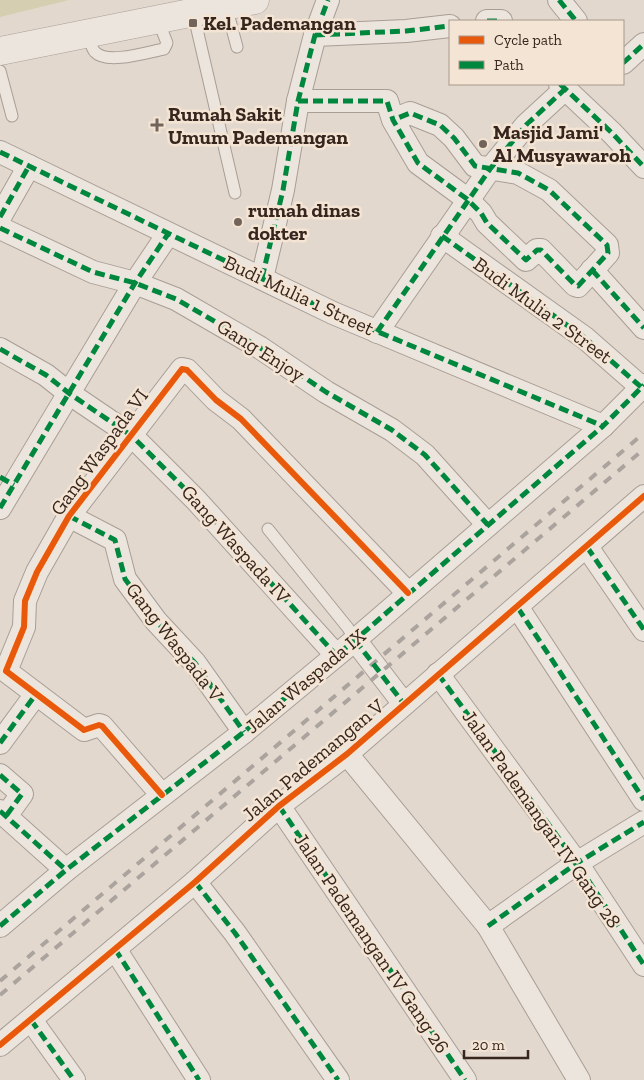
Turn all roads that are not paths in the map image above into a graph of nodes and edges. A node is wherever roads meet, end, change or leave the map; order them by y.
1 (255, 0) edge
2 (328, 0) edge
3 (559, 0) edge
4 (226, 6) junction
5 (194, 12) junction
6 (575, 20) edge
7 (449, 26) edge
8 (315, 35) junction
9 (644, 44) edge
10 (237, 47) dead end
11 (0, 51) edge
12 (624, 62) edge
13 (0, 71) edge
14 (562, 87) edge
15 (298, 101) junction
16 (12, 116) dead end
17 (393, 120) junction
18 (0, 152) edge
19 (29, 166) junction
20 (644, 168) edge
21 (490, 169) junction
22 (235, 193) dead end
23 (467, 199) junction
24 (0, 217) edge
25 (0, 228) edge
26 (168, 234) junction
27 (442, 236) junction
28 (592, 270) junction
29 (262, 278) junction
30 (135, 283) junction
31 (644, 328) edge
32 (377, 332) junction
33 (0, 349) edge
34 (642, 386) edge
35 (70, 394) junction
36 (603, 426) junction
37 (132, 436) junction
38 (7, 481) edge
39 (644, 496) edge
40 (0, 508) edge
41 (70, 516) junction
42 (488, 525) junction
43 (268, 530) dead end
44 (586, 547) junction
45 (408, 593) junction
46 (518, 608) junction
47 (644, 630) edge
48 (355, 640) junction
49 (336, 655) junction
50 (438, 674) junction
51 (36, 694) junction
52 (404, 704) junction
53 (244, 732) junction
54 (0, 743) edge
55 (347, 754) junction
56 (0, 775) edge
57 (162, 795) junction
58 (644, 800) edge
59 (279, 806) junction
60 (3, 814) edge
61 (644, 822) edge
62 (577, 863) junction
63 (66, 870) junction
64 (195, 882) junction
65 (0, 926) edge
66 (488, 926) junction
67 (115, 949) junction
68 (644, 965) edge
69 (31, 1020) junction
70 (0, 1045) edge
71 (74, 1080) edge
72 (199, 1080) edge
73 (338, 1080) edge
74 (465, 1080) edge
75 (580, 1080) edge

1 - 4 street
2 - 8 street
3 - 6 street
4 - 5 street
4 - 10 lane
5 - 11 street
5 - 22 lane
7 - 8 street
8 - 15 street
9 - 12 street
13 - 16 lane
14 - 20 street
14 - 21 street
15 - 17 street
15 - 29 street
17 - 21 street
17 - 23 street
18 - 19 street, Budi Mulia 1 Street
19 - 24 street
19 - 26 street, Budi Mulia 1 Street
21 - 23 street
21 - 28 street
23 - 27 street
23 - 28 street
25 - 30 street, Gang Enjoy
26 - 29 street, Budi Mulia 1 Street
26 - 30 street
27 - 32 street
27 - 34 street, Budi Mulia 2 Street
28 - 31 street
29 - 32 street, Budi Mulia 1 Street
30 - 35 street
30 - 42 street, Gang Enjoy
32 - 36 street, Budi Mulia 1 Street
33 - 35 street, Gang Waspada IV
34 - 36 street, Jalan Waspada IX
35 - 37 street, Gang Waspada IV
35 - 38 street
36 - 42 street, Jalan Waspada IX
37 - 41 street, Gang Waspada VI
37 - 45 street, Gang Waspada VI
37 - 49 street, Gang Waspada IV
38 - 40 street
39 - 44 street, Jalan Pademangan V
41 - 51 street, Gang Waspada VI
41 - 53 street, Gang Waspada V
42 - 45 street, Jalan Waspada IX
43 - 48 lane
44 - 46 street, Jalan Pademangan V
44 - 47 street
45 - 48 street, Jalan Waspada IX
46 - 50 street, Jalan Pademangan V
46 - 58 street
48 - 49 street, Jalan Waspada IX
48 - 52 street
49 - 53 street, Jalan Waspada IX
50 - 52 street, Jalan Pademangan V
50 - 62 street, Jalan Pademangan IV Gang 28
51 - 54 street
51 - 57 street, Gang Waspada VI
52 - 55 street, Jalan Pademangan V
53 - 57 street, Jalan Waspada IX
55 - 59 street, Jalan Pademangan V
55 - 66 street
56 - 60 street
57 - 63 street, Jalan Waspada IX
59 - 64 street, Jalan Pademangan V
59 - 74 street, Jalan Pademangan IV Gang 26
60 - 63 street
61 - 62 street
62 - 66 street
62 - 68 street, Jalan Pademangan IV Gang 28
63 - 65 street, Jalan Waspada IX
64 - 67 street, Jalan Pademangan V
64 - 73 street
66 - 75 street
67 - 69 street, Jalan Pademangan V
67 - 72 street
69 - 70 street, Jalan Pademangan V
69 - 71 street

